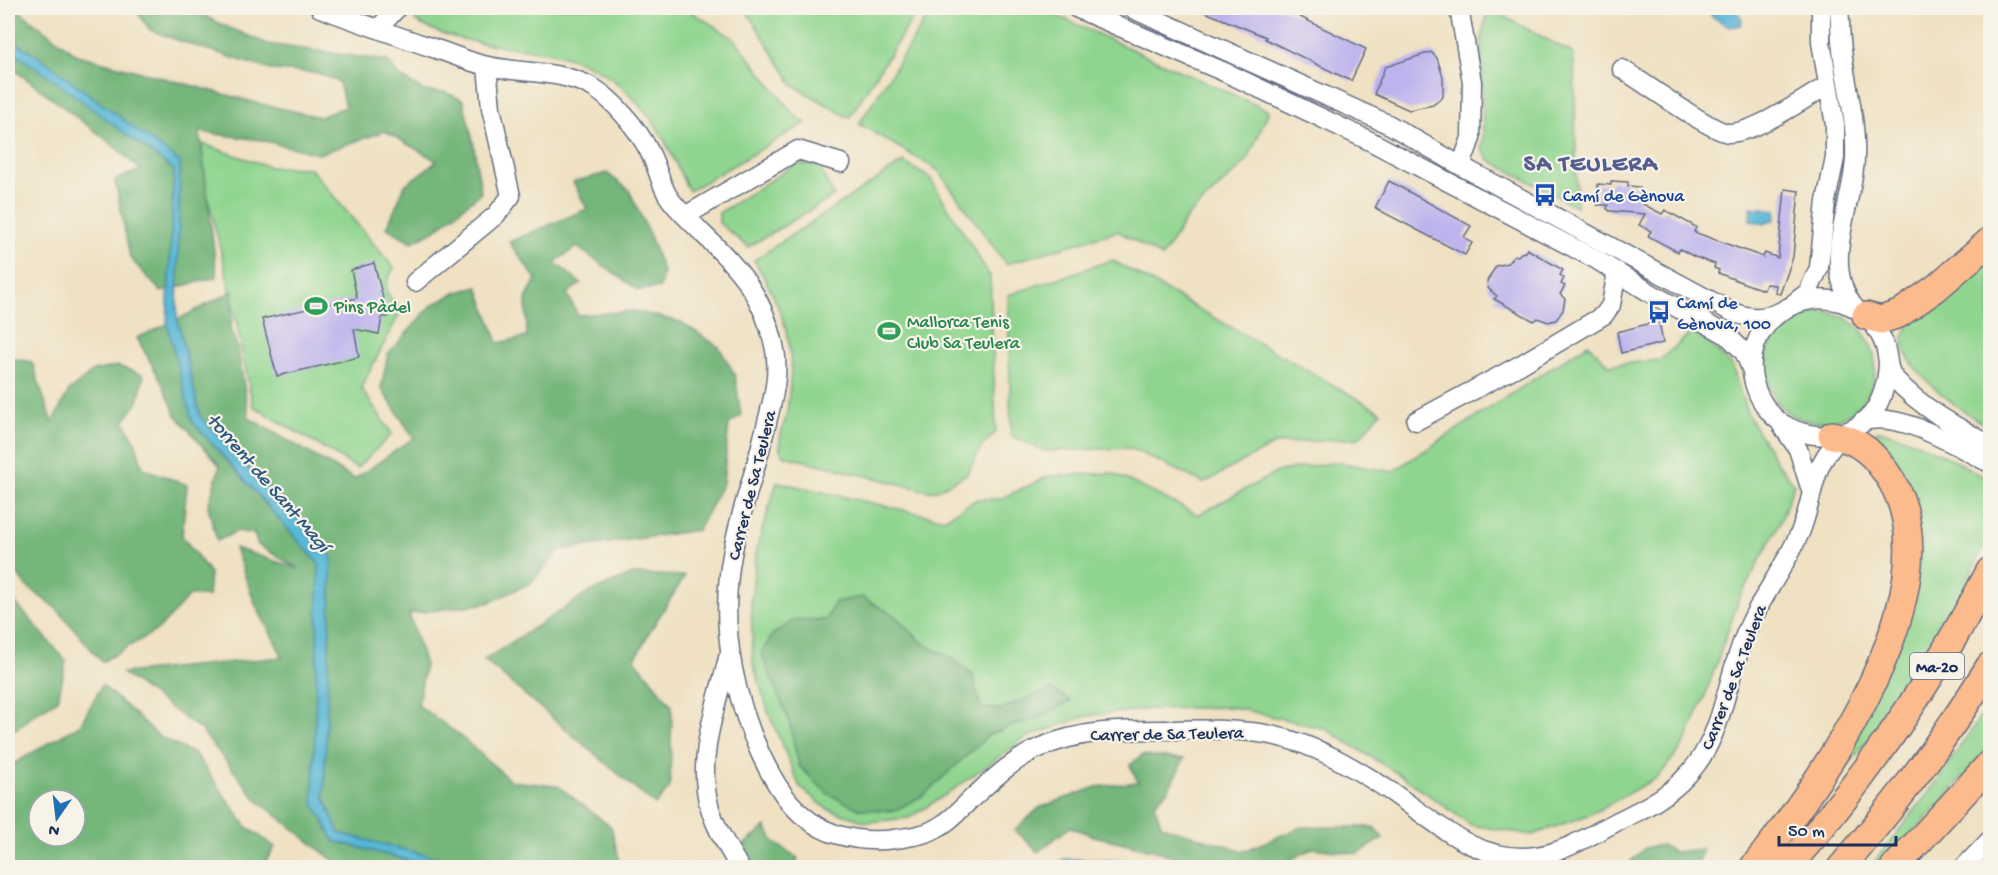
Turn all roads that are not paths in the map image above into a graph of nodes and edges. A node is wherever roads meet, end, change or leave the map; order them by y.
1 (320, 8) edge
2 (397, 8) edge
3 (1076, 8) edge
4 (1131, 8) edge
5 (1459, 8) edge
6 (1821, 8) edge
7 (1839, 8) edge
8 (378, 29) junction
9 (487, 66) junction
10 (1622, 69) dead end
11 (1828, 85) junction
12 (841, 163) dead end
13 (1461, 166) junction
14 (686, 216) junction
15 (1990, 240) edge
16 (1617, 271) junction
17 (415, 282) dead end
18 (1787, 308) junction
19 (1862, 313) junction
20 (1888, 364) junction
21 (1752, 371) junction
22 (1416, 421) dead end
23 (1779, 422) junction
24 (1848, 430) junction
25 (1990, 445) edge
26 (1990, 463) edge
27 (1812, 490) junction
28 (1990, 571) edge
29 (730, 650) junction
30 (1990, 666) edge
31 (744, 717) junction
32 (711, 730) junction
33 (1990, 764) edge
34 (1990, 840) edge
35 (740, 867) edge
36 (1753, 867) edge
37 (1786, 867) edge
38 (1841, 867) edge
39 (1894, 867) edge
40 (1963, 867) edge

1 - 8 street, Carrer de Sa Teulera
2 - 8 street
3 - 16 street
4 - 13 street
5 - 13 street
6 - 11 street
7 - 19 street
8 - 9 street, Carrer de Sa Teulera
9 - 14 street, Carrer de Sa Teulera
9 - 17 street
10 - 11 street
11 - 18 street
12 - 14 street
13 - 18 street
14 - 29 street, Carrer de Sa Teulera
15 - 19 highway
16 - 21 street
16 - 22 street
18 - 19 street
18 - 21 street
19 - 20 street
20 - 24 street
20 - 25 street
21 - 23 street
23 - 24 street
23 - 27 street
24 - 26 street
24 - 27 street, Carrer de Sa Teulera
24 - 36 highway
27 - 31 street, Carrer de Sa Teulera
28 - 37 highway, Ma-20
29 - 31 street, Carrer de Sa Teulera
29 - 32 street
30 - 38 highway, Ma-20
31 - 32 street
32 - 35 street
33 - 39 highway
34 - 40 street

